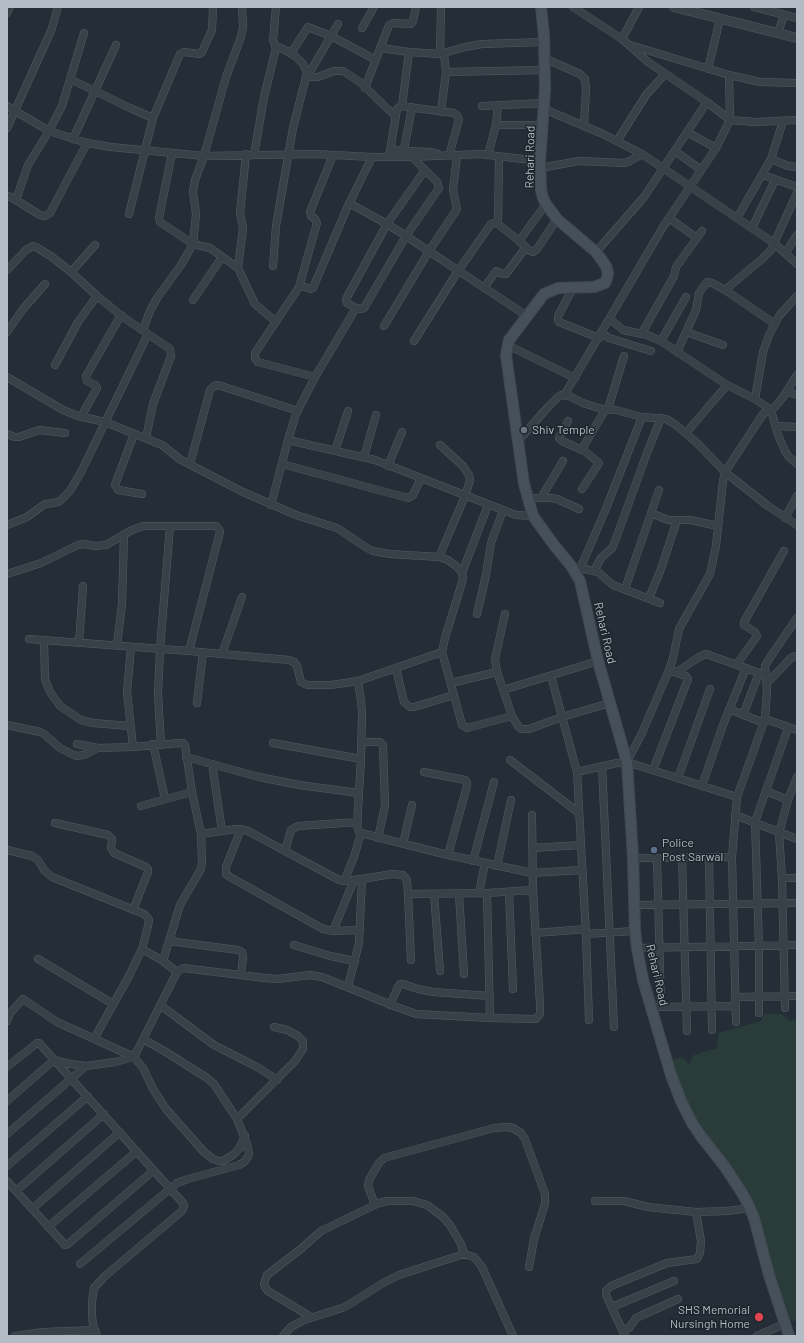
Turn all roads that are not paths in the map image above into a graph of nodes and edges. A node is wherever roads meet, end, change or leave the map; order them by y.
1 (10, 7) edge
2 (58, 7) edge
3 (213, 7) edge
4 (242, 7) edge
5 (276, 7) edge
6 (374, 7) edge
7 (416, 7) edge
8 (440, 7) edge
9 (541, 7) edge
10 (573, 7) edge
11 (639, 7) edge
12 (674, 7) edge
13 (754, 7) edge
14 (695, 10) edge
15 (7, 12) edge
16 (784, 15) junction
17 (797, 18) edge
18 (720, 19) junction
19 (338, 24) dead end
20 (362, 28) dead end
21 (84, 32) dead end
22 (778, 33) junction
23 (331, 36) junction
24 (797, 38) edge
25 (544, 42) junction
26 (625, 42) junction
27 (116, 45) dead end
28 (276, 46) junction
29 (381, 48) junction
30 (409, 52) junction
31 (291, 53) junction
32 (442, 54) junction
33 (544, 58) junction
34 (376, 60) junction
35 (708, 69) junction
36 (545, 70) junction
37 (446, 72) junction
38 (665, 74) junction
39 (728, 75) junction
40 (307, 77) junction
41 (70, 79) junction
42 (797, 83) edge
43 (366, 88) junction
44 (95, 91) junction
45 (707, 102) junction
46 (498, 105) junction
47 (7, 106) edge
48 (402, 106) junction
49 (482, 106) dead end
50 (544, 106) junction
51 (412, 108) junction
52 (15, 110) junction
53 (441, 112) junction
54 (396, 117) junction
55 (153, 118) junction
56 (730, 120) junction
57 (797, 120) edge
58 (783, 121) junction
59 (496, 125) junction
60 (543, 125) junction
61 (584, 126) junction
62 (7, 128) edge
63 (49, 131) junction
64 (687, 132) junction
65 (73, 139) junction
66 (617, 141) junction
67 (87, 143) junction
68 (716, 148) junction
69 (146, 149) junction
70 (404, 150) junction
71 (675, 151) junction
72 (172, 153) junction
73 (389, 153) junction
74 (246, 154) junction
75 (642, 154) junction
76 (254, 155) junction
77 (289, 155) junction
78 (333, 155) junction
79 (488, 155) junction
80 (204, 156) junction
81 (446, 156) junction
82 (457, 156) junction
83 (372, 157) junction
84 (412, 157) junction
85 (499, 157) junction
86 (771, 159) junction
87 (540, 165) junction
88 (797, 167) edge
89 (664, 168) junction
90 (425, 170) junction
91 (701, 170) junction
92 (762, 176) junction
93 (775, 180) junction
94 (690, 186) junction
95 (797, 187) edge
96 (797, 193) edge
97 (7, 196) edge
98 (16, 200) junction
99 (349, 203) junction
100 (546, 204) junction
101 (128, 214) dead end
102 (669, 218) junction
103 (738, 218) junction
104 (557, 219) junction
105 (386, 224) junction
106 (498, 224) junction
107 (752, 228) junction
108 (702, 231) dead end
109 (797, 234) edge
110 (406, 236) junction
111 (697, 238) junction
112 (519, 241) junction
113 (774, 243) junction
114 (193, 244) junction
115 (95, 245) dead end
116 (526, 247) junction
117 (429, 251) junction
118 (596, 252) junction
119 (786, 252) junction
120 (222, 257) junction
121 (797, 264) edge
122 (273, 266) dead end
123 (238, 268) junction
124 (7, 270) edge
125 (458, 271) junction
126 (72, 272) junction
127 (45, 284) dead end
128 (299, 287) junction
129 (484, 288) junction
130 (573, 288) junction
131 (725, 290) junction
132 (97, 296) junction
133 (797, 296) edge
134 (686, 297) dead end
135 (193, 300) dead end
136 (356, 308) junction
137 (121, 315) junction
138 (527, 316) junction
139 (610, 319) junction
140 (276, 322) junction
141 (775, 324) junction
142 (384, 326) dead end
143 (7, 332) edge
144 (145, 332) junction
145 (686, 332) junction
146 (642, 333) junction
147 (600, 335) junction
148 (414, 341) dead end
149 (661, 341) junction
150 (507, 345) junction
151 (722, 345) dead end
152 (651, 351) dead end
153 (677, 352) junction
154 (624, 356) dead end
155 (55, 365) dead end
156 (797, 375) edge
157 (7, 377) edge
158 (315, 377) junction
159 (575, 378) junction
160 (726, 385) junction
161 (786, 392) junction
162 (565, 394) junction
163 (797, 395) edge
164 (755, 399) junction
165 (607, 409) junction
166 (348, 410) dead end
167 (771, 410) junction
168 (298, 411) junction
169 (376, 415) dead end
170 (81, 417) junction
171 (642, 417) junction
172 (661, 418) junction
173 (568, 421) dead end
174 (104, 422) junction
175 (776, 426) junction
176 (797, 426) edge
177 (402, 432) dead end
178 (65, 433) dead end
179 (686, 433) junction
180 (7, 434) edge
181 (134, 434) junction
182 (146, 438) junction
183 (288, 440) junction
184 (518, 441) junction
185 (440, 445) dead end
186 (582, 450) junction
187 (335, 451) junction
188 (364, 457) junction
189 (563, 461) dead end
190 (190, 464) junction
191 (282, 464) junction
192 (797, 464) edge
193 (388, 466) junction
194 (725, 472) junction
195 (420, 478) junction
196 (582, 489) dead end
197 (659, 490) dead end
198 (142, 494) dead end
199 (465, 496) junction
200 (797, 496) edge
201 (527, 498) junction
202 (541, 498) junction
203 (271, 505) junction
204 (488, 505) junction
205 (579, 509) dead end
206 (502, 510) junction
207 (651, 513) junction
208 (533, 516) junction
209 (785, 518) junction
210 (677, 520) junction
211 (7, 525) edge
212 (797, 525) edge
213 (170, 526) junction
214 (718, 526) junction
215 (124, 535) junction
216 (784, 551) dead end
217 (439, 557) junction
218 (594, 571) junction
219 (579, 572) junction
220 (7, 573) edge
221 (462, 573) junction
222 (83, 586) dead end
223 (625, 589) junction
224 (242, 597) dead end
225 (649, 598) junction
226 (660, 602) dead end
227 (477, 614) dead end
228 (505, 614) dead end
229 (797, 618) edge
230 (29, 639) dead end
231 (44, 641) junction
232 (79, 643) junction
233 (118, 645) junction
234 (131, 646) junction
235 (160, 649) junction
236 (189, 651) junction
237 (203, 652) junction
238 (442, 652) junction
239 (222, 654) junction
240 (797, 656) edge
241 (598, 661) junction
242 (737, 664) junction
243 (396, 668) junction
244 (746, 668) junction
245 (672, 671) junction
246 (497, 672) junction
247 (762, 674) junction
248 (551, 676) junction
249 (358, 681) junction
250 (451, 683) junction
251 (767, 683) junction
252 (710, 689) dead end
253 (504, 690) junction
254 (454, 695) junction
255 (197, 703) dead end
256 (610, 703) junction
257 (729, 709) junction
258 (743, 715) junction
259 (512, 716) junction
260 (562, 717) junction
261 (764, 721) junction
262 (7, 725) edge
263 (130, 726) junction
264 (788, 728) junction
265 (797, 730) edge
266 (361, 742) junction
267 (273, 743) dead end
268 (77, 744) dead end
269 (153, 744) junction
270 (161, 744) junction
271 (133, 746) junction
272 (98, 748) junction
273 (186, 757) junction
274 (361, 759) junction
275 (510, 760) dead end
276 (627, 762) junction
277 (212, 764) junction
278 (602, 766) junction
279 (653, 770) junction
280 (424, 772) dead end
281 (576, 772) junction
282 (797, 777) edge
283 (678, 778) junction
284 (494, 782) dead end
285 (702, 786) junction
286 (192, 792) junction
287 (766, 792) junction
288 (359, 793) junction
289 (737, 797) junction
290 (165, 799) junction
291 (511, 800) dead end
292 (788, 800) junction
293 (412, 805) dead end
294 (140, 806) dead end
295 (579, 813) junction
296 (532, 815) dead end
297 (735, 815) junction
298 (358, 822) junction
299 (755, 822) junction
300 (55, 823) dead end
301 (241, 830) junction
302 (222, 831) junction
303 (361, 833) junction
304 (779, 833) junction
305 (201, 834) junction
306 (378, 838) junction
307 (797, 839) edge
308 (402, 844) junction
309 (581, 846) junction
310 (532, 848) junction
311 (7, 850) edge
312 (285, 851) junction
313 (448, 855) junction
314 (732, 856) junction
315 (682, 857) junction
316 (709, 857) junction
317 (633, 858) junction
318 (657, 858) junction
319 (473, 861) junction
320 (485, 863) junction
321 (497, 866) junction
322 (582, 870) junction
323 (532, 873) junction
324 (782, 878) junction
325 (797, 878) edge
326 (362, 879) junction
327 (354, 880) junction
328 (344, 881) junction
329 (533, 890) junction
330 (509, 892) junction
331 (479, 893) junction
332 (487, 893) junction
333 (408, 894) junction
334 (434, 894) junction
335 (459, 894) junction
336 (782, 903) junction
337 (797, 903) edge
338 (683, 904) junction
339 (709, 904) junction
340 (734, 904) junction
341 (758, 904) junction
342 (634, 905) junction
343 (658, 905) junction
344 (133, 910) junction
345 (360, 930) junction
346 (635, 931) junction
347 (333, 932) junction
348 (586, 932) junction
349 (535, 933) junction
350 (610, 933) junction
351 (169, 941) junction
352 (783, 945) junction
353 (797, 945) edge
354 (294, 946) dead end
355 (734, 946) junction
356 (759, 946) junction
357 (685, 947) junction
358 (710, 947) junction
359 (637, 948) junction
360 (659, 948) junction
361 (142, 949) junction
362 (38, 959) dead end
363 (411, 960) dead end
364 (163, 961) junction
365 (355, 961) junction
366 (440, 971) dead end
367 (178, 972) junction
368 (464, 974) dead end
369 (241, 975) junction
370 (348, 987) junction
371 (514, 989) dead end
372 (490, 996) junction
373 (797, 996) edge
374 (736, 997) junction
375 (759, 997) junction
376 (785, 997) junction
377 (113, 1004) junction
378 (160, 1005) junction
379 (390, 1005) junction
380 (736, 1006) junction
381 (686, 1007) junction
382 (711, 1007) junction
383 (656, 1008) junction
384 (785, 1008) dead end
385 (759, 1013) dead end
386 (490, 1018) junction
387 (589, 1020) dead end
388 (7, 1021) edge
389 (736, 1022) dead end
390 (274, 1027) dead end
391 (614, 1027) dead end
392 (712, 1030) dead end
393 (687, 1031) dead end
394 (94, 1039) junction
395 (143, 1039) junction
396 (134, 1057) junction
397 (54, 1060) junction
398 (86, 1066) junction
399 (7, 1067) edge
400 (72, 1078) junction
401 (277, 1080) junction
402 (88, 1096) junction
403 (7, 1101) edge
404 (104, 1114) junction
405 (237, 1120) junction
406 (120, 1132) junction
407 (7, 1134) edge
408 (245, 1136) junction
409 (137, 1151) junction
410 (7, 1166) edge
411 (154, 1170) junction
412 (7, 1181) edge
413 (170, 1188) junction
414 (16, 1191) junction
415 (595, 1201) dead end
416 (375, 1205) junction
417 (750, 1208) junction
418 (32, 1209) junction
419 (696, 1212) junction
420 (48, 1227) junction
421 (464, 1254) junction
422 (80, 1264) dead end
423 (529, 1267) dead end
424 (674, 1281) dead end
425 (678, 1299) dead end
426 (612, 1307) junction
427 (311, 1317) junction
428 (784, 1324) junction
429 (96, 1333) edge
430 (624, 1334) edge
431 (15, 1336) edge
432 (283, 1336) edge
433 (513, 1336) edge
434 (757, 1336) edge
435 (789, 1336) edge

1 - 15 street
2 - 52 street
3 - 55 street
4 - 80 street
5 - 28 street
6 - 20 street
7 - 29 street
8 - 32 street
9 - 25 main road, Rehari Road
10 - 26 street
11 - 26 street
12 - 14 street
13 - 16 street
14 - 18 street
16 - 17 street
16 - 22 street
18 - 22 street
18 - 35 street
19 - 23 street
21 - 41 street
22 - 24 street
23 - 31 street
23 - 34 street
23 - 40 street
25 - 32 street
25 - 33 main road, Rehari Road
26 - 35 street
26 - 38 street
27 - 44 street
28 - 31 street
28 - 76 street
29 - 30 street
29 - 34 street
30 - 32 street
30 - 48 street
31 - 40 street
32 - 37 street
33 - 36 main road, Rehari Road
33 - 61 street
34 - 43 street
35 - 39 street
36 - 37 street
36 - 50 main road, Rehari Road
37 - 53 street
38 - 45 street
38 - 66 street
39 - 42 street
39 - 56 street
40 - 43 street
40 - 77 street
41 - 44 street
41 - 63 street
43 - 54 street
44 - 55 street
44 - 65 street
45 - 56 street
45 - 64 street
46 - 49 street
46 - 50 street
46 - 59 street
47 - 52 street
48 - 51 street
48 - 54 street
50 - 60 main road, Rehari Road
50 - 61 street
51 - 53 street
51 - 70 street
52 - 62 street
52 - 63 street
53 - 81 street
54 - 73 street
55 - 69 street
56 - 58 street
56 - 68 street
57 - 58 street
58 - 86 street
59 - 60 street
59 - 79 street
60 - 87 main road, Rehari Road
61 - 66 street
63 - 65 street
63 - 98 street
64 - 68 street
64 - 71 street
65 - 67 street
66 - 75 street
67 - 69 street
67 - 98 street
68 - 91 street
69 - 72 street
69 - 101 street
70 - 73 street
70 - 81 street
71 - 89 street
71 - 91 street
72 - 80 street
72 - 114 street
73 - 83 street
73 - 84 street
74 - 76 street
74 - 80 street
74 - 123 street
75 - 87 street
75 - 89 street
76 - 77 street
77 - 78 street
77 - 122 street
78 - 83 street
78 - 128 street
79 - 82 street
79 - 85 street
80 - 114 street
81 - 82 street
81 - 84 street
82 - 117 street
83 - 99 street
84 - 90 street
85 - 87 street
85 - 106 street
86 - 88 street
86 - 92 street
87 - 100 main road, Rehari Road
89 - 94 street
89 - 118 street
90 - 105 street
90 - 110 street
91 - 94 street
92 - 93 street
92 - 103 street
93 - 95 street
93 - 107 street
94 - 102 street
94 - 103 street
96 - 113 street
97 - 98 street
99 - 105 street
99 - 128 street
100 - 104 main road, Rehari Road
100 - 112 street
102 - 111 street
102 - 139 street
103 - 107 street
104 - 116 street
104 - 118 main road, Rehari Road
105 - 110 street
105 - 136 street
106 - 112 street
106 - 125 street
107 - 113 street
108 - 111 street
109 - 119 street
110 - 117 street
110 - 136 street
111 - 146 street
112 - 116 street
113 - 119 street
113 - 131 street
114 - 120 street
114 - 144 street
115 - 126 street
116 - 129 street
117 - 125 street
117 - 142 street
118 - 130 main road, Rehari Road
119 - 121 street
120 - 123 street
120 - 135 street
123 - 140 street
124 - 126 street
125 - 129 street
125 - 148 street
126 - 132 street
127 - 143 street
128 - 140 street
129 - 138 street
130 - 138 main road, Rehari Road
130 - 147 street
131 - 141 street
131 - 145 street
132 - 137 street
132 - 155 street
133 - 141 street
134 - 149 street
136 - 158 street
137 - 144 street
137 - 170 street
138 - 150 main road, Rehari Road
139 - 146 street
139 - 147 street
140 - 158 street
141 - 164 street
144 - 174 street
144 - 182 street
145 - 151 street
145 - 153 street
146 - 149 street
147 - 152 street
147 - 159 street
149 - 153 street
150 - 159 street
150 - 184 main road, Rehari Road
153 - 160 street
154 - 165 street
156 - 161 street
157 - 170 street
158 - 168 street
159 - 162 street
160 - 164 street
160 - 179 street
161 - 163 street
161 - 167 street
162 - 165 street
162 - 184 street
164 - 167 street
165 - 171 street
165 - 186 street
166 - 187 street
167 - 175 street
167 - 194 street
168 - 183 street
168 - 190 street
169 - 188 street
170 - 174 street
171 - 172 street
171 - 219 street
172 - 179 street
172 - 218 street
173 - 186 street
174 - 181 street
174 - 211 street
175 - 176 street
175 - 192 street
177 - 193 street
178 - 180 street
179 - 194 street
181 - 182 street
181 - 198 street
182 - 190 street
183 - 187 street
183 - 191 street
184 - 201 main road, Rehari Road
185 - 199 street
186 - 196 street
187 - 188 street
188 - 193 street
189 - 202 street
190 - 203 street
191 - 195 street
191 - 203 street
193 - 195 street
194 - 209 street
194 - 214 street
195 - 199 street
197 - 207 street
199 - 204 street
199 - 217 street
200 - 209 street
201 - 202 street
201 - 208 main road, Rehari Road
202 - 205 street
203 - 217 street
204 - 206 street
204 - 221 street
206 - 208 street
206 - 227 street
207 - 210 street
207 - 223 street
208 - 219 main road, Rehari Road
209 - 212 street
210 - 214 street
210 - 225 street
213 - 215 street
213 - 235 street
213 - 236 street
214 - 245 street
215 - 220 street
215 - 233 street
216 - 242 street
217 - 221 street
218 - 219 street
218 - 223 street
219 - 241 main road, Rehari Road
221 - 238 street
222 - 232 street
223 - 225 street
224 - 239 street
225 - 226 street
228 - 246 street
229 - 247 street
230 - 231 street
231 - 232 street
231 - 263 street
232 - 233 street
233 - 234 street
234 - 235 street
234 - 263 street
235 - 236 street
235 - 270 street
236 - 237 street
237 - 239 street
237 - 255 street
238 - 243 street
238 - 250 street
239 - 249 street
240 - 251 street
241 - 248 street
241 - 256 main road, Rehari Road
242 - 244 street
242 - 245 street
243 - 249 street
243 - 254 street
244 - 247 street
244 - 257 street
245 - 276 street
245 - 279 street
246 - 250 street
246 - 253 street
247 - 251 street
247 - 258 street
248 - 253 street
248 - 260 street
249 - 266 street
250 - 254 street
251 - 261 street
252 - 283 street
253 - 259 street
254 - 259 street
256 - 260 street
256 - 276 main road, Rehari Road
257 - 258 street
257 - 285 street
258 - 261 street
259 - 260 street
260 - 281 street
261 - 264 street
261 - 289 street
262 - 272 street
263 - 271 street
264 - 265 street
264 - 287 street
266 - 274 street
266 - 306 street
267 - 274 street
268 - 272 street
269 - 270 street
269 - 271 street
269 - 290 street
270 - 273 street
271 - 272 street
273 - 277 street
273 - 286 street
274 - 288 street
275 - 295 street
276 - 278 street
276 - 279 street
276 - 317 main road, Rehari Road
277 - 288 street
277 - 302 street
278 - 281 street
278 - 350 street
279 - 283 street
280 - 313 street
281 - 295 street
282 - 292 street
283 - 285 street
284 - 319 street
285 - 289 street
286 - 290 street
286 - 305 street
287 - 292 street
287 - 299 street
288 - 298 street
289 - 297 street
290 - 294 street
291 - 321 street
292 - 304 street
293 - 308 street
295 - 309 street
296 - 310 street
297 - 299 street
297 - 314 street
298 - 303 street
298 - 312 street
299 - 304 street
299 - 341 street
300 - 344 street
301 - 302 street
301 - 312 street
301 - 347 street
302 - 305 street
303 - 306 street
303 - 328 street
304 - 307 street
304 - 324 street
305 - 351 street
306 - 308 street
308 - 313 street
309 - 310 street
309 - 322 street
310 - 323 street
311 - 344 street
312 - 328 street
313 - 319 street
314 - 316 street
314 - 340 street
315 - 316 street
315 - 318 street
315 - 338 street
316 - 339 street
317 - 318 street
317 - 342 main road, Rehari Road
318 - 343 street
319 - 320 street
320 - 321 street
320 - 331 street
321 - 323 street
322 - 323 street
322 - 348 street
323 - 329 street
324 - 325 street
324 - 336 street
326 - 327 street
326 - 333 street
326 - 345 street
327 - 328 street
327 - 347 street
329 - 330 street
329 - 349 street
330 - 332 street
330 - 371 street
331 - 332 street
331 - 335 street
332 - 372 street
333 - 334 street
333 - 363 street
334 - 335 street
334 - 366 street
335 - 368 street
336 - 337 street
336 - 341 street
336 - 352 street
338 - 339 street
338 - 343 street
338 - 357 street
339 - 340 street
339 - 358 street
340 - 341 street
340 - 355 street
341 - 356 street
342 - 343 street
342 - 346 main road, Rehari Road
343 - 360 street
344 - 361 street
345 - 347 street
345 - 365 street
346 - 350 street
346 - 359 main road, Rehari Road
348 - 349 street
348 - 350 street
348 - 387 street
349 - 386 street
350 - 391 street
351 - 364 street
351 - 369 street
352 - 353 street
352 - 356 street
352 - 376 street
354 - 365 street
355 - 356 street
355 - 358 street
355 - 374 street
356 - 375 street
357 - 358 street
357 - 360 street
357 - 381 street
358 - 382 street
359 - 360 street
359 - 383 main road, Rehari Road
360 - 383 street
361 - 364 street
361 - 377 street
362 - 377 street
364 - 367 street
365 - 370 street
367 - 369 street
367 - 378 street
369 - 370 street
370 - 379 street
372 - 379 street
372 - 386 street
373 - 376 street
374 - 375 street
374 - 380 street
375 - 376 street
375 - 385 street
376 - 384 street
377 - 394 street
378 - 395 street
378 - 401 street
379 - 386 street
380 - 382 street
380 - 389 street
381 - 382 street
381 - 383 street
381 - 393 street
382 - 392 street
383 - 417 main road, Rehari Road
388 - 394 street
390 - 401 street
394 - 396 street
395 - 396 street
395 - 405 street
396 - 398 street
396 - 408 street
397 - 398 street
397 - 399 street
397 - 400 street
397 - 403 street
398 - 400 street
400 - 402 street
400 - 407 street
401 - 405 street
402 - 404 street
402 - 410 street
404 - 406 street
404 - 414 street
405 - 408 street
406 - 409 street
406 - 418 street
408 - 413 street
409 - 411 street
409 - 420 street
411 - 413 street
411 - 420 street
412 - 414 street
413 - 422 street
413 - 429 street
414 - 418 street
415 - 419 street
416 - 421 street
416 - 423 street
416 - 427 street
417 - 419 street
417 - 428 main road, Rehari Road
418 - 420 street
419 - 426 street
421 - 427 street
421 - 433 street
424 - 426 street
425 - 430 street
426 - 430 street
427 - 432 street
428 - 434 street
428 - 435 main road, Rehari Road
429 - 431 street

